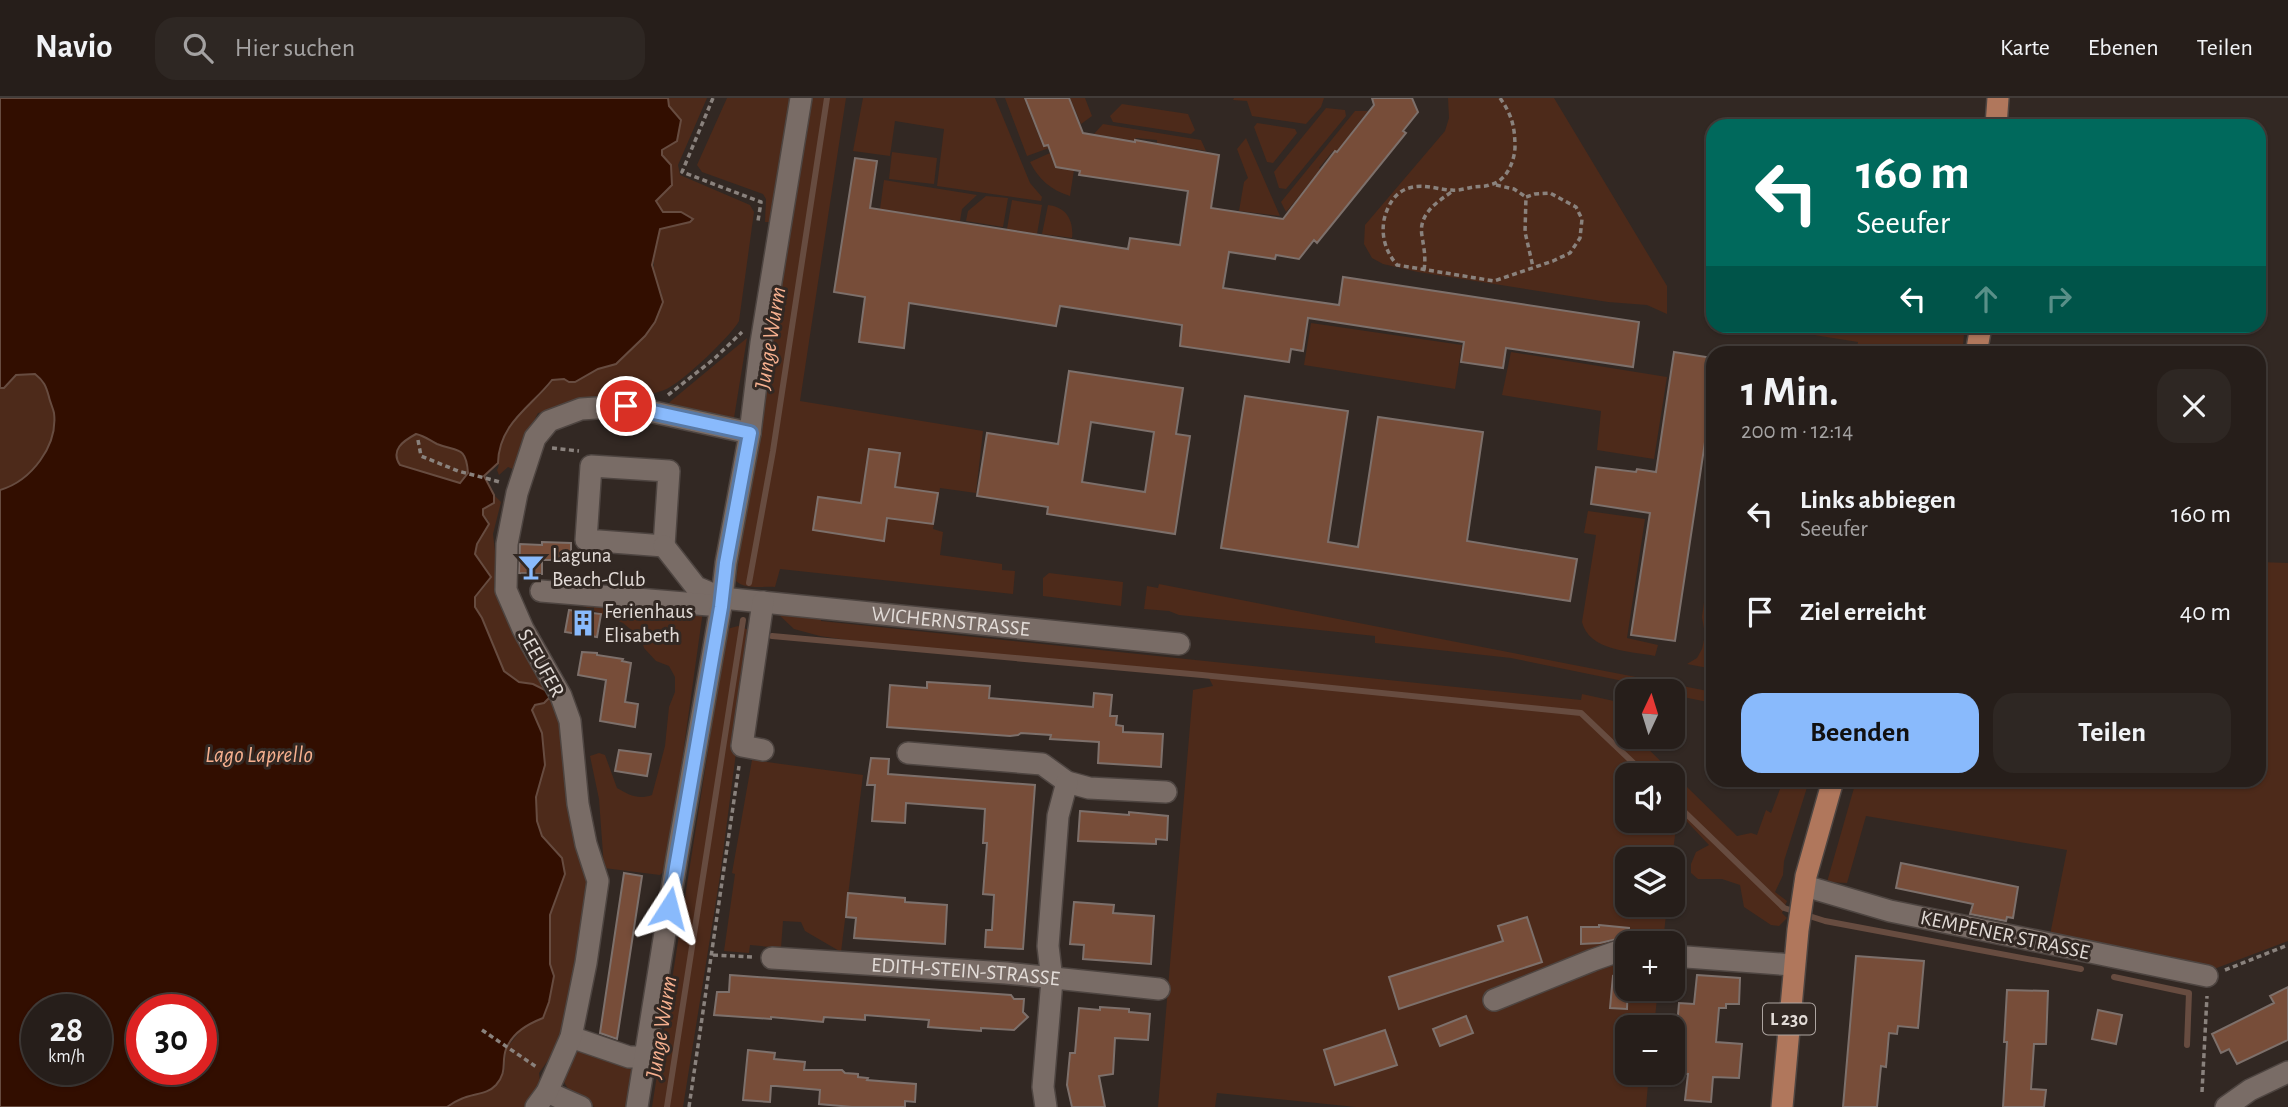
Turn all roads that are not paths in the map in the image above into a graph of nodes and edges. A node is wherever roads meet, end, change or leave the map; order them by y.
1 (800, 98) edge
2 (1998, 98) edge
3 (1996, 119) edge
4 (750, 433) junction
5 (664, 546) junction
6 (541, 591) dead end
7 (722, 602) junction
8 (763, 602) junction
9 (1180, 643) dead end
10 (753, 748) road end
11 (908, 753) dead end
12 (1067, 782) junction
13 (1831, 787) edge
14 (1166, 792) dead end
15 (1806, 881) junction
16 (1615, 952) edge
17 (1685, 957) edge
18 (772, 958) road end
19 (1793, 965) junction
20 (2207, 976) road end
21 (1052, 979) junction
22 (1159, 989) dead end
23 (1493, 1000) dead end
24 (572, 1037) junction
25 (644, 1058) junction
26 (2288, 1072) edge
27 (541, 1100) edge
28 (581, 1107) edge
29 (637, 1107) edge
30 (1046, 1107) edge
31 (1782, 1107) edge
32 (2226, 1107) edge

1 - 4 street
2 - 3 main road
4 - 7 street
4 - 24 street, SEEUFER
5 - 5 street
5 - 7 street
6 - 7 street, WICHERNSTRASSE
7 - 8 street, WICHERNSTRASSE
7 - 25 street
8 - 9 street, WICHERNSTRASSE
8 - 10 street
11 - 12 street
12 - 14 street
12 - 21 street
13 - 15 main road, L 230
15 - 19 main road, L 230
15 - 20 street, KEMPENER STRASSE
16 - 23 street
17 - 19 street
18 - 21 street, EDITH-STEIN-STRASSE
19 - 31 main road, L 230
21 - 22 street, EDITH-STEIN-STRASSE
21 - 30 street
24 - 25 street
24 - 27 street, SEEUFER
25 - 29 street
26 - 32 street
27 - 28 street

